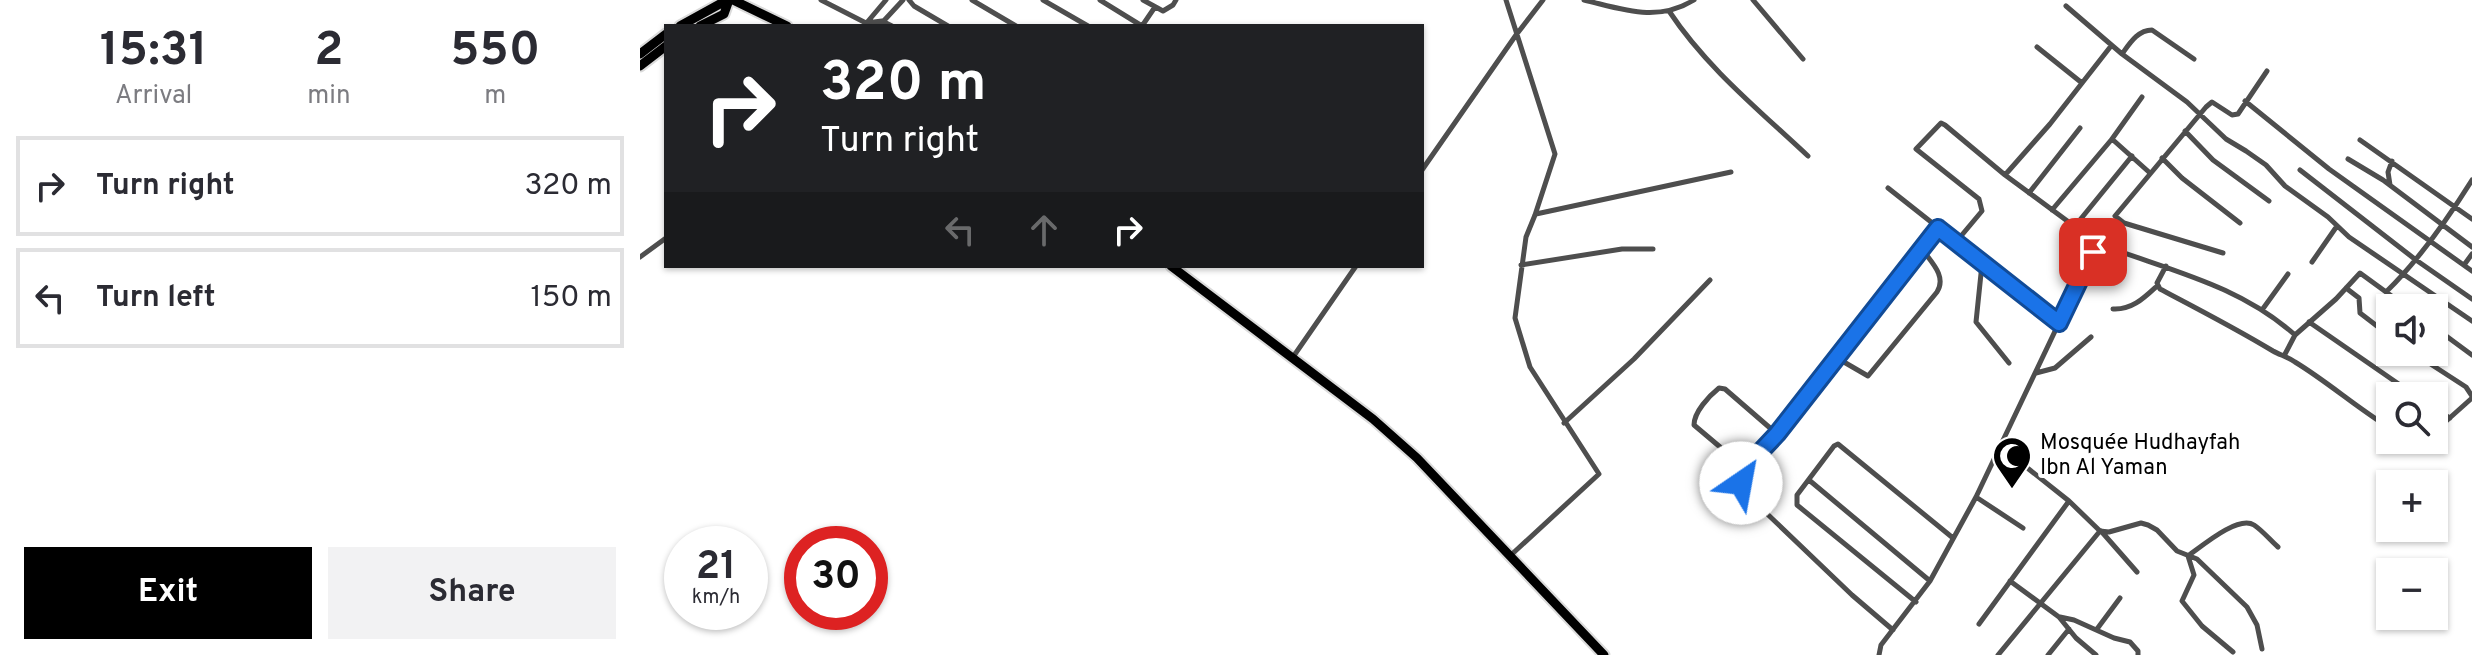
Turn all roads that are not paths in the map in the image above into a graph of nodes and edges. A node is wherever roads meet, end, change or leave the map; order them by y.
1 (703, 0) edge
2 (729, 0) edge
3 (821, 0) edge
4 (886, 0) edge
5 (903, 0) edge
6 (909, 0) edge
7 (972, 0) edge
8 (1043, 0) edge
9 (1100, 0) edge
10 (1143, 0) edge
11 (1176, 0) edge
12 (1506, 0) edge
13 (1543, 0) edge
14 (1584, 0) edge
15 (1694, 0) edge
16 (1753, 0) edge
17 (2066, 6) dead end
18 (1155, 7) junction
19 (1669, 11) junction
20 (700, 15) junction
21 (880, 23) edge
22 (684, 24) edge
23 (704, 24) edge
24 (783, 24) edge
25 (865, 24) edge
26 (945, 24) edge
27 (1013, 24) edge
28 (1085, 24) edge
29 (1139, 24) edge
30 (1143, 24) edge
31 (1516, 35) junction
32 (664, 36) edge
33 (2112, 46) junction
34 (2037, 47) dead end
35 (664, 48) edge
36 (640, 54) edge
37 (2122, 54) junction
38 (1803, 59) dead end
39 (2194, 59) dead end
40 (640, 66) edge
41 (2267, 71) dead end
42 (2082, 83) junction
43 (2142, 97) dead end
44 (2245, 101) junction
45 (2199, 113) junction
46 (2080, 128) dead end
47 (2185, 131) junction
48 (2112, 139) junction
49 (2360, 140) dead end
50 (1808, 156) dead end
51 (2132, 156) junction
52 (2162, 158) junction
53 (2348, 159) dead end
54 (2392, 161) junction
55 (1424, 167) edge
56 (2300, 170) dead end
57 (1731, 172) dead end
58 (2150, 173) junction
59 (2005, 175) junction
60 (2472, 180) edge
61 (2391, 186) junction
62 (1888, 188) dead end
63 (2029, 193) junction
64 (2269, 201) dead end
65 (2455, 208) junction
66 (2052, 210) junction
67 (1535, 215) junction
68 (2472, 219) edge
69 (2240, 223) dead end
70 (2075, 226) junction
71 (2337, 226) junction
72 (2444, 226) junction
73 (1938, 228) junction
74 (664, 239) edge
75 (1956, 242) junction
76 (2430, 242) junction
77 (2097, 243) junction
78 (2472, 247) edge
79 (1653, 249) dead end
80 (1922, 249) junction
81 (2223, 253) dead end
82 (2472, 254) edge
83 (640, 257) edge
84 (2416, 260) junction
85 (2312, 262) dead end
86 (1982, 263) junction
87 (1521, 265) junction
88 (2464, 265) junction
89 (2166, 266) junction
90 (1174, 268) edge
91 (1355, 268) edge
92 (2472, 271) edge
93 (2288, 274) dead end
94 (2403, 276) junction
95 (1710, 280) dead end
96 (2157, 286) junction
97 (2346, 288) junction
98 (2386, 292) junction
99 (2389, 294) edge
100 (2472, 299) edge
101 (2113, 309) dead end
102 (2262, 310) junction
103 (2472, 321) edge
104 (2309, 322) junction
105 (2059, 323) junction
106 (2376, 325) edge
107 (2295, 335) junction
108 (2091, 337) dead end
109 (2448, 337) edge
110 (2472, 355) edge
111 (2284, 356) junction
112 (1292, 358) junction
113 (1837, 358) junction
114 (2009, 363) dead end
115 (2434, 366) edge
116 (2035, 374) junction
117 (2396, 382) edge
118 (2472, 397) edge
119 (2376, 418) edge
120 (2450, 418) edge
121 (1564, 423) junction
122 (1777, 434) junction
123 (2001, 447) junction
124 (1745, 468) junction
125 (1809, 480) junction
126 (1976, 497) junction
127 (2069, 501) junction
128 (2023, 528) dead end
129 (2100, 531) junction
130 (1953, 538) junction
131 (2278, 547) dead end
132 (1511, 555) junction
133 (2188, 556) junction
134 (2137, 572) dead end
135 (1930, 581) junction
136 (2010, 581) junction
137 (2120, 598) dead end
138 (1916, 602) junction
139 (2041, 602) junction
140 (2059, 617) junction
141 (1979, 624) dead end
142 (2069, 629) junction
143 (2097, 629) junction
144 (1893, 630) junction
145 (2262, 649) dead end
146 (2233, 652) dead end
147 (1604, 655) edge
148 (1879, 655) edge
149 (1998, 655) edge
150 (2048, 655) edge
151 (2096, 655) edge
152 (2138, 655) edge

1 - 20 main road
2 - 20 main road
2 - 23 main road
2 - 24 main road
3 - 25 street
4 - 25 street
5 - 21 street
6 - 26 street
7 - 27 street
8 - 28 street
9 - 29 street
10 - 18 street
11 - 18 street
12 - 31 street
13 - 31 street
14 - 19 street
15 - 19 street
16 - 38 street
17 - 33 street
18 - 30 street
19 - 50 street
20 - 22 main road
21 - 25 street
31 - 55 street
31 - 67 street
32 - 36 main road
33 - 37 street
33 - 42 street
34 - 42 street
35 - 40 main road
37 - 39 street
37 - 45 street
41 - 44 street
42 - 59 street
43 - 48 street
44 - 45 street
44 - 76 street
45 - 47 street
45 - 71 street
46 - 63 street
47 - 52 street
47 - 64 street
48 - 51 street
48 - 66 street
49 - 54 street
51 - 58 street
51 - 70 street
52 - 58 street
52 - 69 street
53 - 61 street
54 - 61 street
54 - 65 street
56 - 84 street
57 - 67 street
58 - 81 street
59 - 63 street
59 - 75 street
60 - 65 street
61 - 72 street
62 - 73 street
63 - 66 street
65 - 68 street
65 - 72 street
66 - 70 street
67 - 87 street
70 - 77 street
71 - 85 street
71 - 94 street
72 - 76 street
72 - 78 street
73 - 75 street
73 - 80 street
74 - 83 street
75 - 86 street
76 - 84 street
76 - 88 street
77 - 89 street
77 - 105 street
79 - 87 street
80 - 113 street
80 - 113 street
82 - 88 street
84 - 94 street
84 - 100 street
86 - 105 street
86 - 114 street
87 - 121 street
88 - 92 street
89 - 96 street
89 - 102 street
90 - 112 main road
91 - 112 street
93 - 102 street
94 - 98 street
94 - 103 street
95 - 121 street
96 - 101 street
96 - 111 street
97 - 98 street
97 - 104 street
97 - 106 street
98 - 99 street
102 - 107 street
104 - 107 street
104 - 117 street
105 - 116 street
107 - 111 street
108 - 116 street
109 - 110 street
111 - 119 street
112 - 132 main road
113 - 122 street
115 - 118 street
116 - 123 street
118 - 120 street
121 - 132 street
122 - 124 street
122 - 124 street
123 - 126 street
123 - 127 street
124 - 144 street
125 - 130 street
125 - 135 street
125 - 138 street
126 - 128 street
126 - 130 street
127 - 129 street
127 - 136 street
129 - 133 street
129 - 134 street
129 - 139 street
130 - 135 street
131 - 133 street
132 - 147 main road
133 - 145 street
133 - 146 street
135 - 138 street
136 - 139 street
136 - 141 street
137 - 143 street
138 - 144 street
139 - 140 street
139 - 149 street
140 - 142 street
140 - 143 street
142 - 150 street
142 - 151 street
143 - 152 street
144 - 148 street

